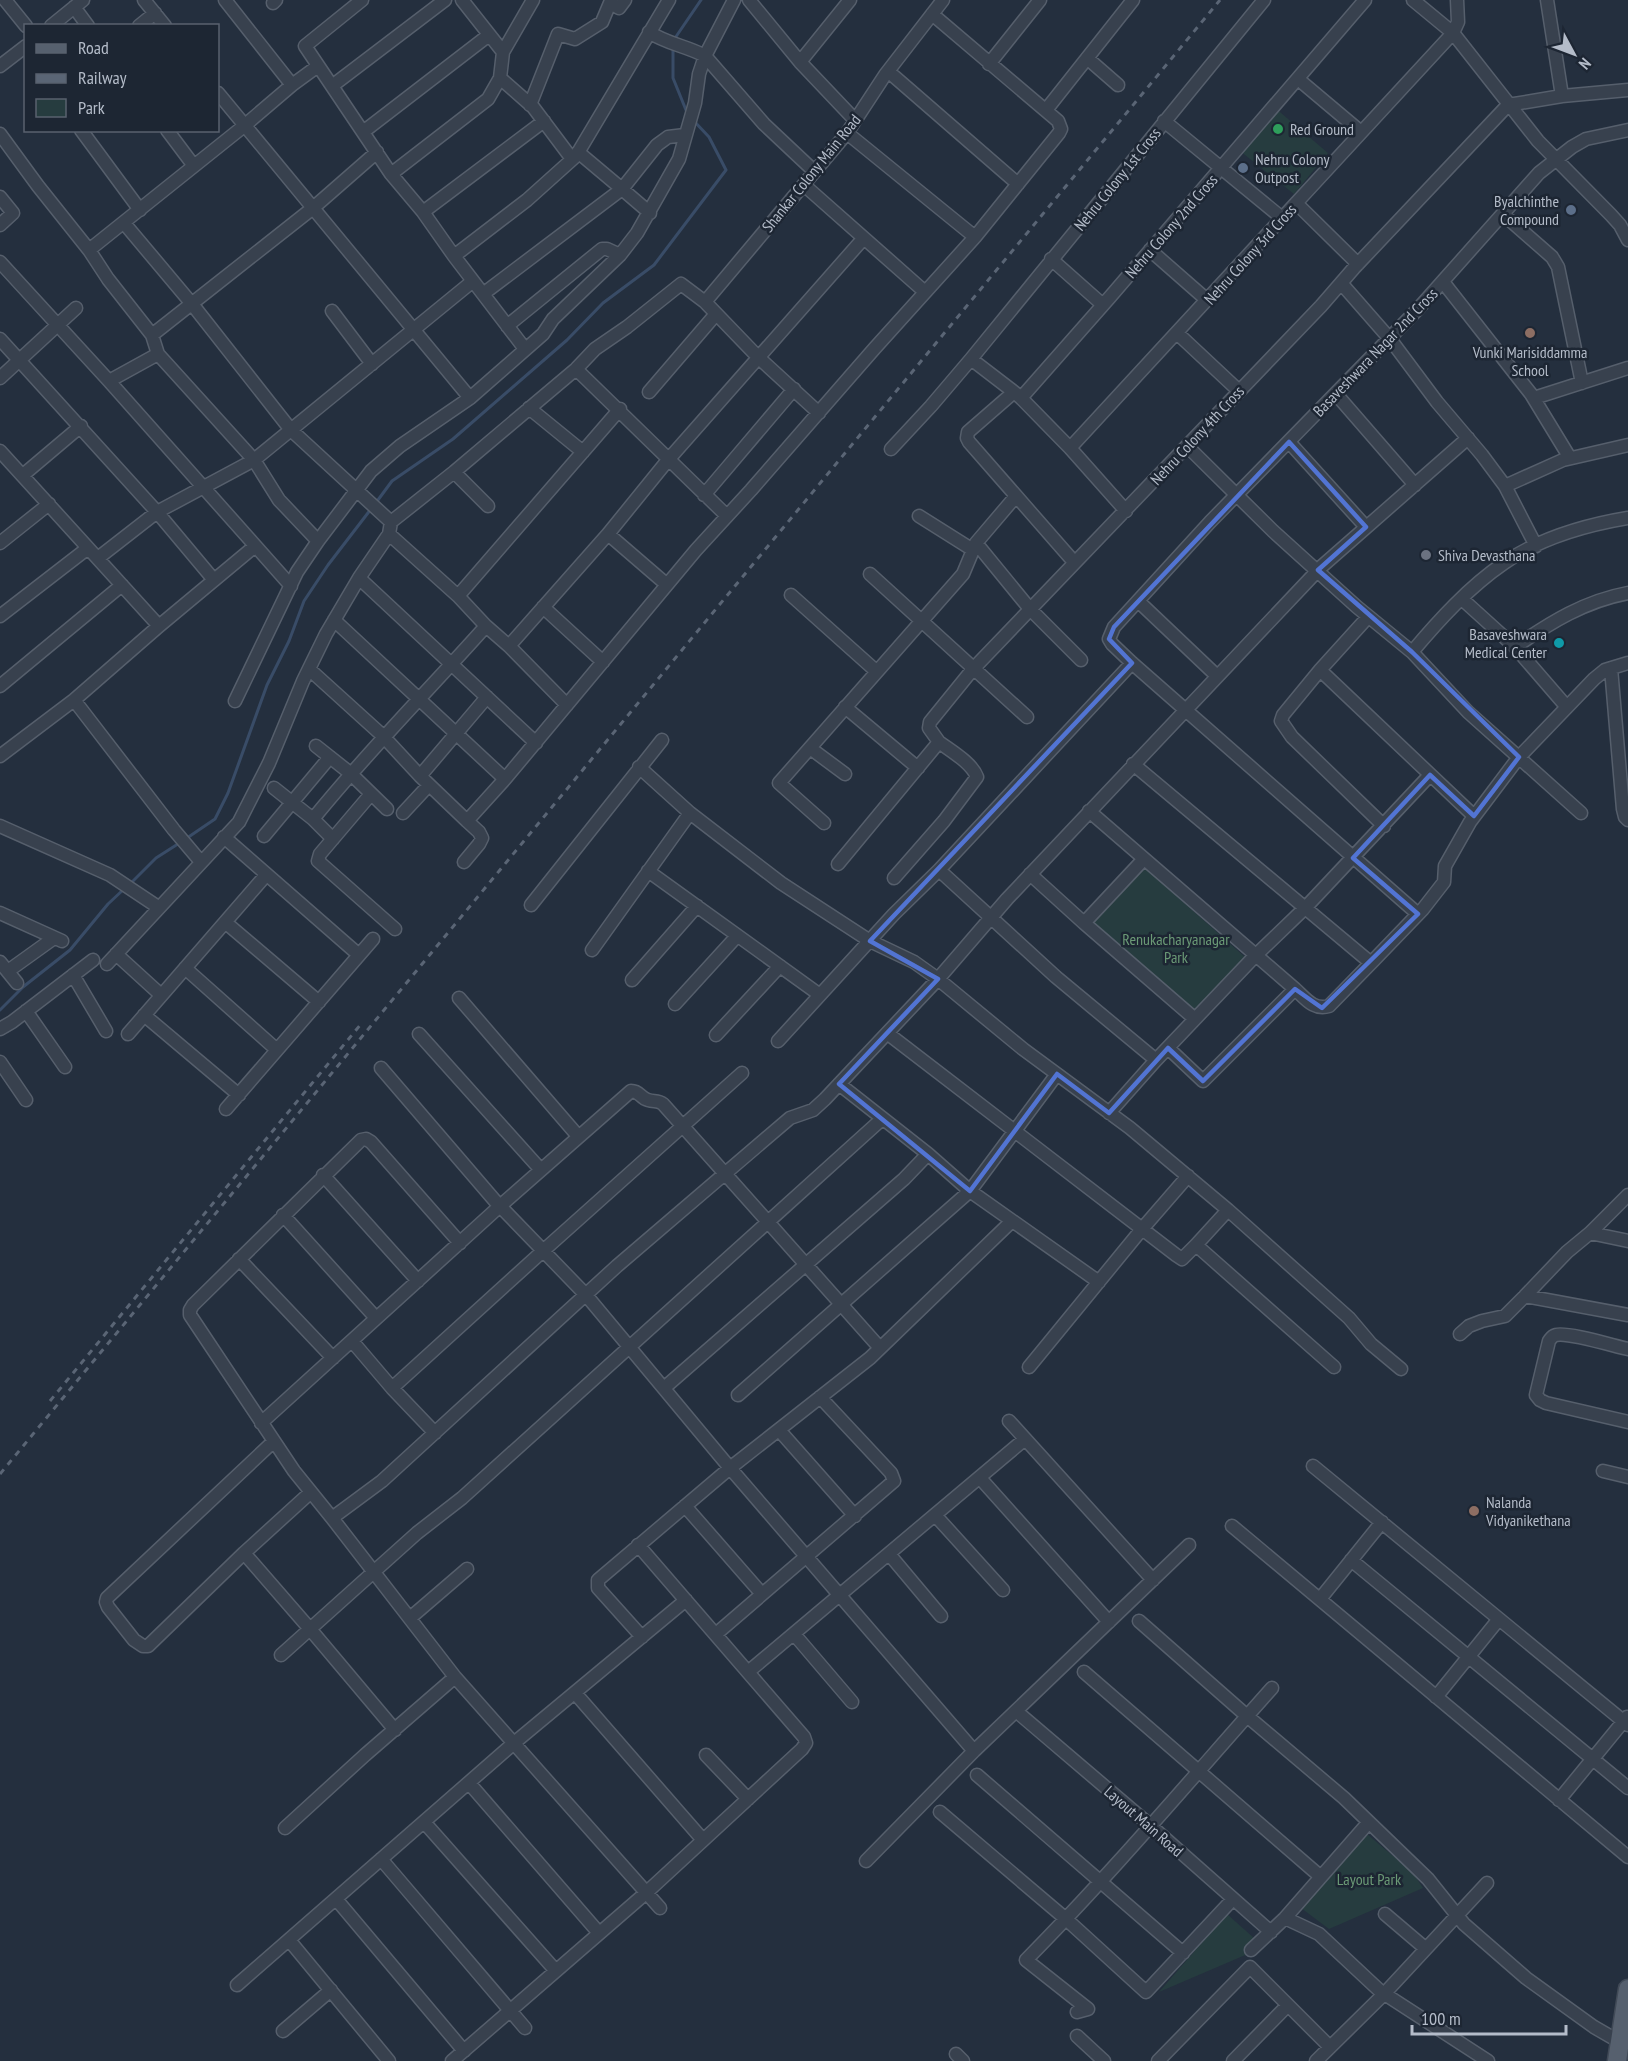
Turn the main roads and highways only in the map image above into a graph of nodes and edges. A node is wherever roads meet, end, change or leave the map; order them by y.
1 (1628, 1989) edge
2 (1617, 2061) edge

1 - 2 main road

